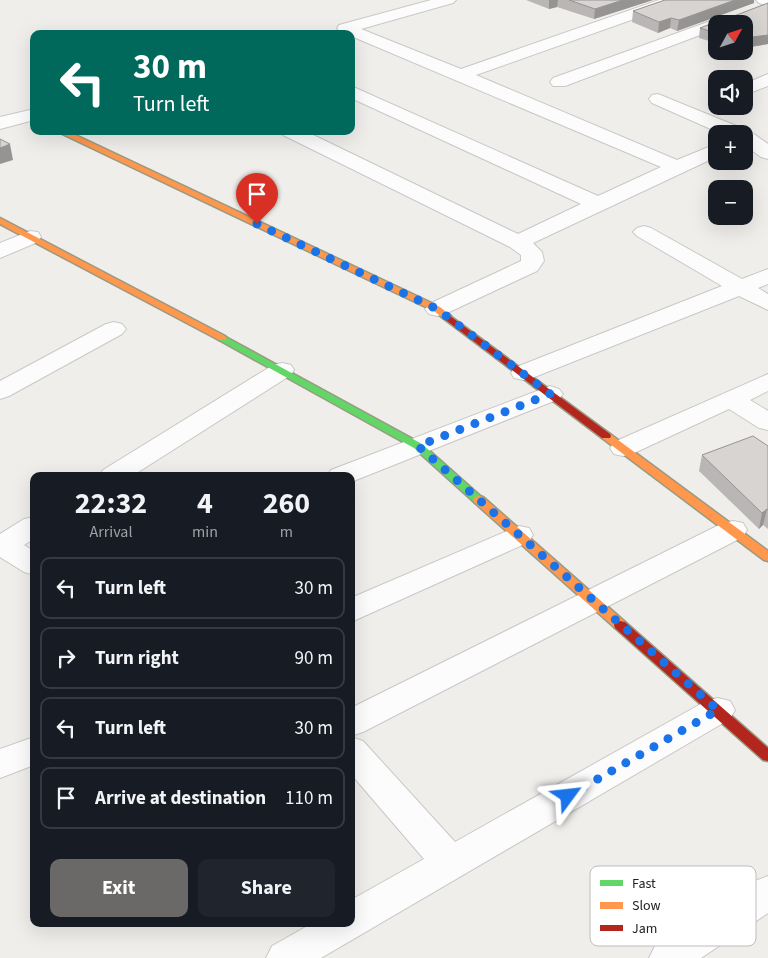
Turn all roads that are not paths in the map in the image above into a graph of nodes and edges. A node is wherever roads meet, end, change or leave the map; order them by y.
1 (448, 0) edge
2 (674, 0) edge
3 (764, 0) edge
4 (768, 1) edge
5 (768, 5) edge
6 (751, 11) edge
7 (708, 27) edge
8 (338, 30) edge
9 (355, 36) edge
10 (460, 76) junction
11 (768, 79) edge
12 (559, 82) dead end
13 (753, 86) edge
14 (355, 93) edge
15 (658, 99) dead end
16 (708, 107) edge
17 (694, 113) junction
18 (30, 116) edge
19 (0, 123) edge
20 (720, 125) edge
21 (68, 135) edge
22 (298, 135) edge
23 (753, 143) edge
24 (708, 153) edge
25 (768, 153) edge
26 (677, 167) junction
27 (598, 204) junction
28 (0, 221) edge
29 (644, 232) dead end
30 (30, 237) junction
31 (518, 242) junction
32 (0, 251) edge
33 (768, 276) edge
34 (741, 287) junction
35 (768, 303) edge
36 (437, 309) junction
37 (114, 329) dead end
38 (282, 370) junction
39 (523, 373) junction
40 (768, 382) edge
41 (0, 391) edge
42 (550, 394) junction
43 (731, 398) junction
44 (768, 422) edge
45 (418, 446) junction
46 (623, 448) junction
47 (119, 472) edge
48 (351, 472) edge
49 (30, 528) edge
50 (732, 530) junction
51 (519, 535) junction
52 (1, 544) edge
53 (768, 557) edge
54 (30, 562) edge
55 (593, 599) junction
56 (355, 609) edge
57 (718, 710) junction
58 (355, 721) edge
59 (30, 752) edge
60 (355, 755) edge
61 (768, 756) edge
62 (0, 764) edge
63 (450, 863) junction
64 (768, 892) edge
65 (756, 900) edge
66 (355, 918) edge
67 (340, 927) edge
68 (687, 946) edge
69 (286, 958) edge
70 (669, 958) edge

1 - 8 street
2 - 10 street
3 - 4 street
5 - 6 street
7 - 12 street
9 - 10 street
10 - 26 street
11 - 13 street
14 - 27 street
15 - 17 street
16 - 17 street
17 - 20 street
18 - 19 street
21 - 36 street
22 - 31 street
23 - 25 street
24 - 26 street
26 - 27 street
27 - 31 street
28 - 30 street
29 - 34 street
30 - 32 street
30 - 38 street
31 - 36 street
33 - 34 street
34 - 35 street
34 - 39 street
36 - 39 street
37 - 41 street
38 - 45 street
38 - 47 street
39 - 42 street
40 - 43 street
42 - 45 street
42 - 46 street
43 - 44 street
43 - 46 street
45 - 48 street
45 - 51 street
46 - 50 street
49 - 52 street
50 - 53 street
50 - 55 street
51 - 55 street
51 - 56 street
52 - 54 street
55 - 57 street
55 - 58 street
57 - 61 street
57 - 63 street
59 - 62 street
60 - 63 street
63 - 66 street
64 - 65 street
67 - 69 street
68 - 70 street

